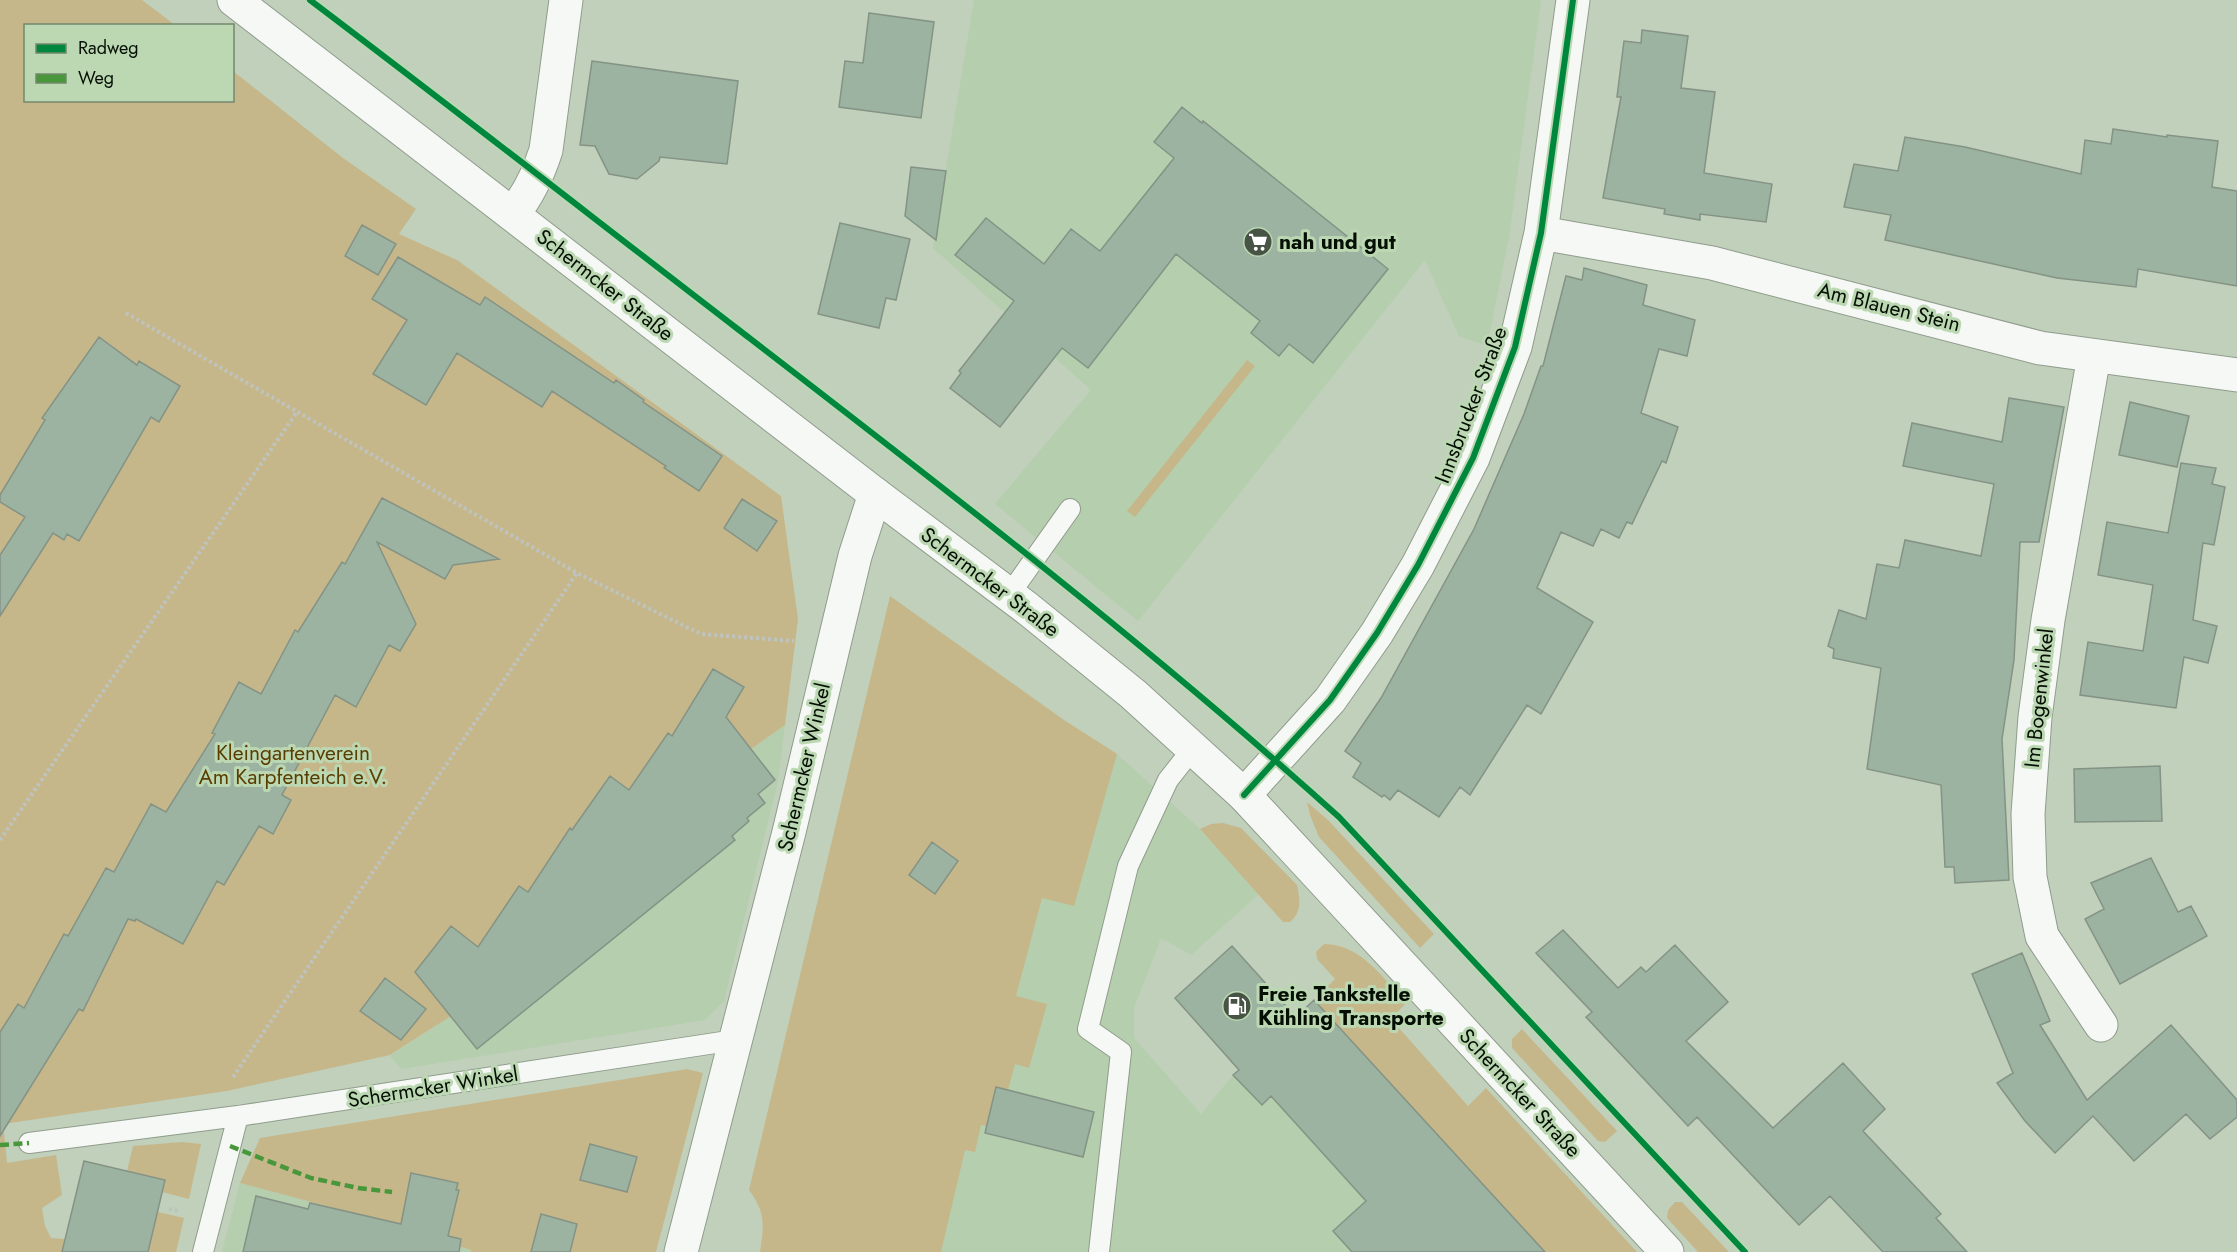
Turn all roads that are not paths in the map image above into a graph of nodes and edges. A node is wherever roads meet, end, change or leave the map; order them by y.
1 (234, 0) edge
2 (566, 0) edge
3 (1573, 0) edge
4 (513, 214) junction
5 (1541, 233) junction
6 (2094, 356) junction
7 (2237, 375) edge
8 (875, 494) junction
9 (1070, 509) dead end
10 (1009, 595) junction
11 (1194, 747) junction
12 (1244, 795) junction
13 (2101, 1025) dead end
14 (735, 1040) junction
15 (238, 1116) junction
16 (29, 1143) dead end
17 (203, 1252) edge
18 (681, 1252) edge
19 (1099, 1252) edge
20 (1666, 1252) edge

1 - 4 street, Schermcker Straße
2 - 4 street
3 - 5 street, Innsbrucker Straße
4 - 8 street, Schermcker Straße
5 - 6 street, Am Blauen Stein
5 - 12 street, Innsbrucker Straße
6 - 7 street, Am Blauen Stein
6 - 13 street, Im Bogenwinkel
8 - 10 street, Schermcker Straße
8 - 14 street, Schermcker Winkel
9 - 10 lane
10 - 11 street, Schermcker Straße
11 - 12 street, Schermcker Straße
11 - 19 lane
12 - 20 street, Schermcker Straße
14 - 15 lane, Schermcker Winkel
14 - 18 street, Schermcker Winkel
15 - 16 lane, Schermcker Winkel
15 - 17 lane

